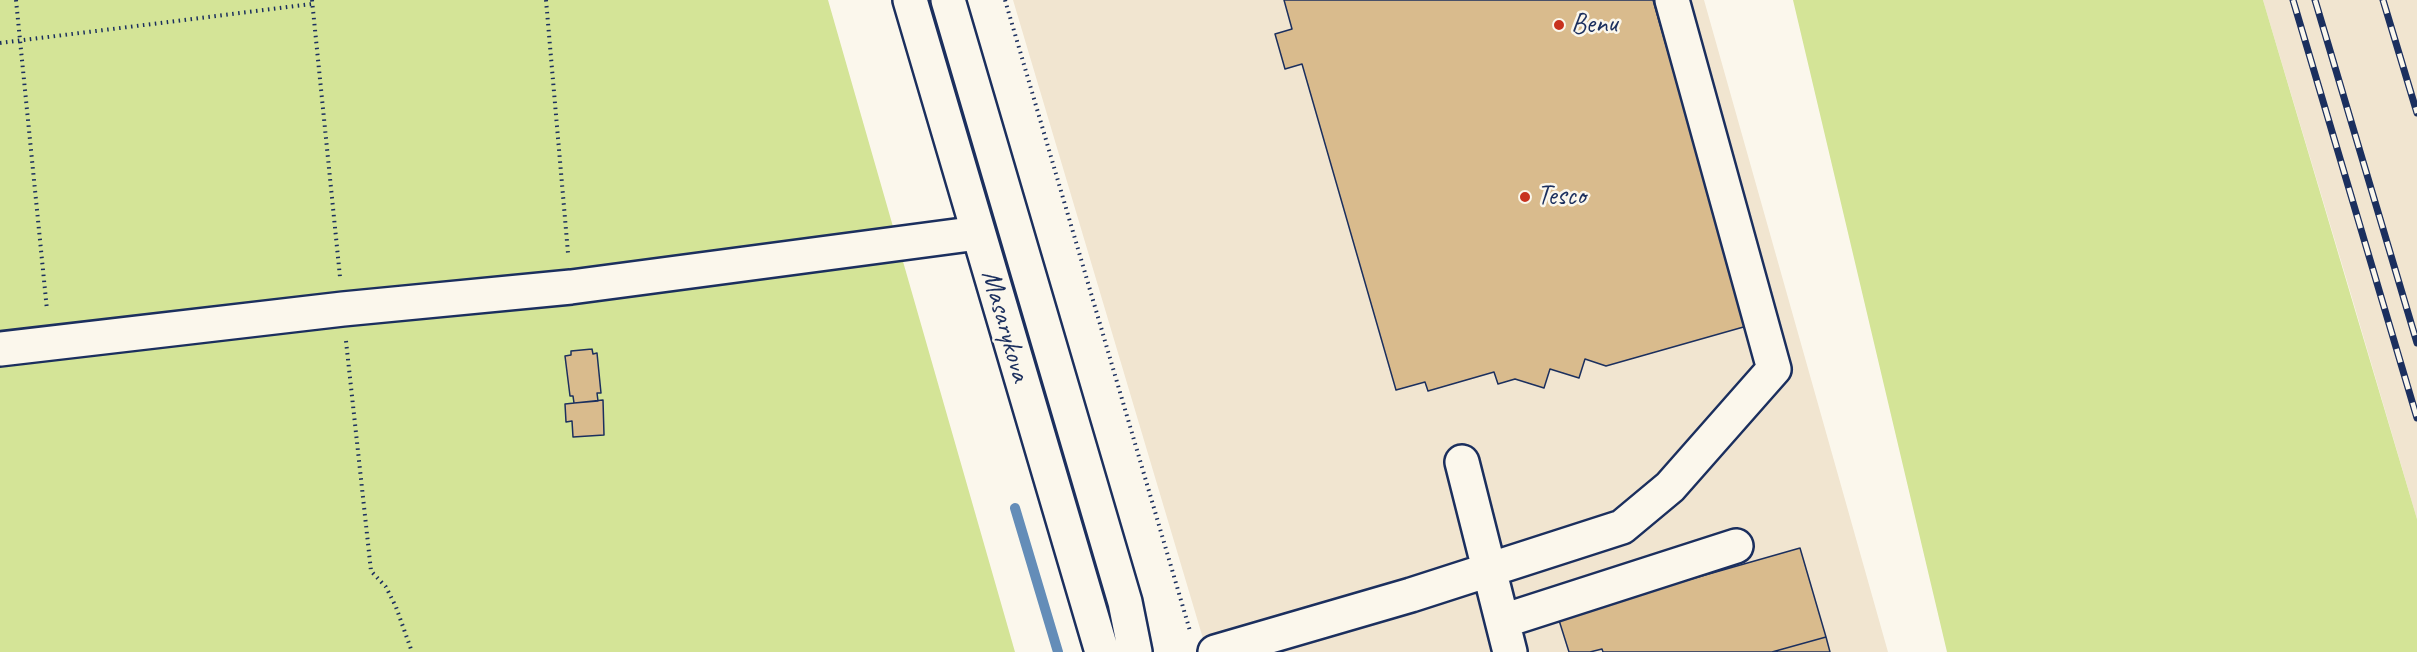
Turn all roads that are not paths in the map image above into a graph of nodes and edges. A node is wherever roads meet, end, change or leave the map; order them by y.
1 (910, 0) edge
2 (948, 0) edge
3 (1672, 0) edge
4 (978, 233) junction
5 (0, 349) edge
6 (1462, 462) dead end
7 (1736, 546) dead end
8 (1490, 570) junction
9 (1503, 621) junction
10 (1204, 646) edge
11 (1102, 652) edge
12 (1135, 652) edge
13 (1510, 652) edge

1 - 4 main road, Masarykova
2 - 12 main road, Masarykova
3 - 8 main road
4 - 5 main road
4 - 11 main road, Masarykova
6 - 8 main road
7 - 9 main road
8 - 9 main road
8 - 10 main road
9 - 13 main road

